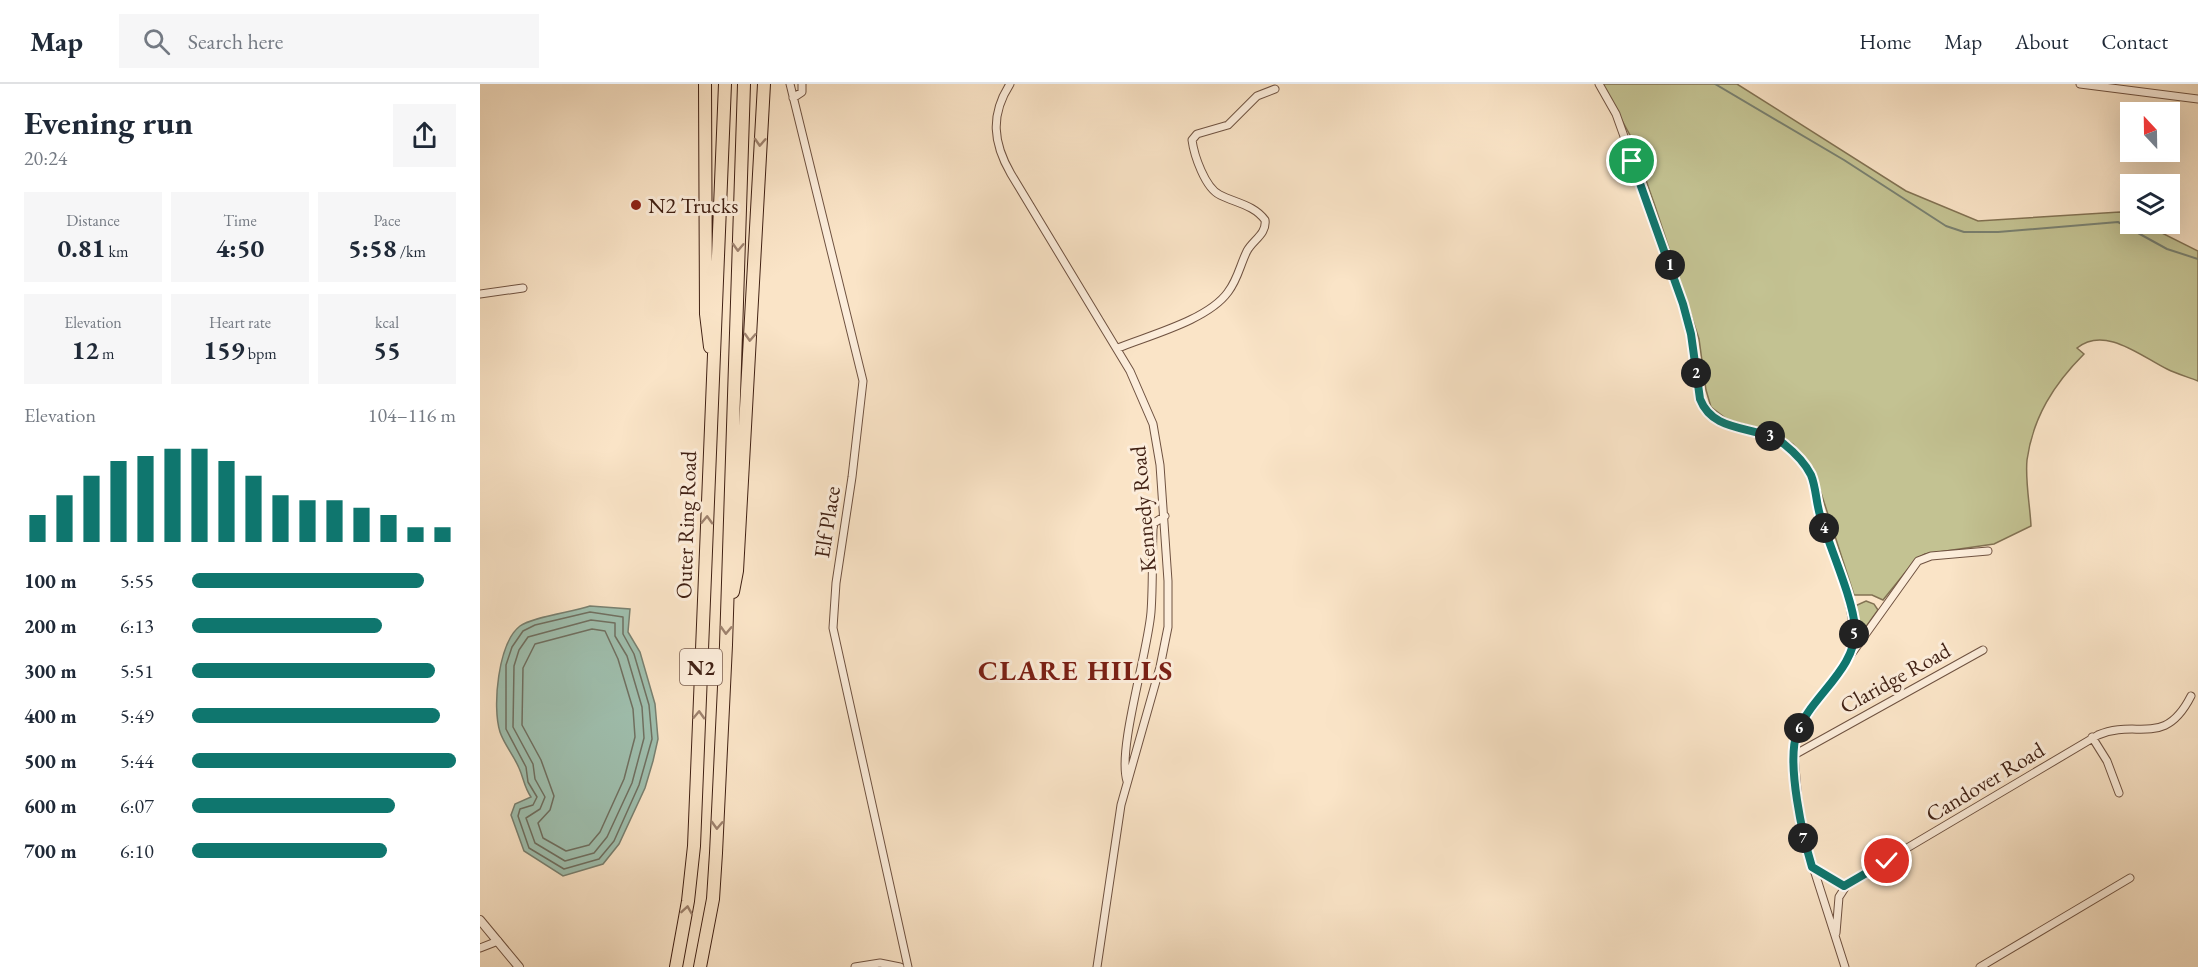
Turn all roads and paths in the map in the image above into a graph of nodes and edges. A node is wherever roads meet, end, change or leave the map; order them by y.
1 (705, 84) edge
2 (725, 84) edge
3 (744, 84) edge
4 (764, 84) edge
5 (790, 84) edge
6 (802, 84) edge
7 (1010, 84) edge
8 (1599, 84) edge
9 (2080, 84) edge
10 (1275, 89) dead end
11 (793, 98) junction
12 (2198, 99) edge
13 (523, 288) dead end
14 (480, 294) edge
15 (1118, 348) junction
16 (713, 366) junction
17 (1165, 516) junction
18 (1988, 551) dead end
19 (727, 609) junction
20 (1983, 650) dead end
21 (1852, 653) junction
22 (2192, 696) dead end
23 (2092, 737) junction
24 (1794, 754) junction
25 (1127, 782) junction
26 (2119, 793) dead end
27 (1812, 867) junction
28 (2130, 878) dead end
29 (1844, 886) junction
30 (480, 920) edge
31 (1835, 936) junction
32 (498, 941) junction
33 (480, 948) edge
34 (519, 967) edge
35 (676, 967) edge
36 (700, 967) edge
37 (855, 967) edge
38 (900, 967) edge
39 (908, 967) edge
40 (1097, 967) edge
41 (1845, 967) edge
42 (1980, 967) edge

1 - 16 highway
2 - 16 highway, Outer Ring Road / N2
3 -> 19 highway, Outer Ring Road / N2
4 -> 19 highway
5 - 11 street, Elf Place
6 - 11 street
7 - 15 street, Kennedy Road
8 - 21 street
9 - 12 street
10 - 15 street
11 - 39 street, Elf Place
13 - 14 street
15 - 17 street, Kennedy Road
35 -> 16 highway, Outer Ring Road / N2
17 - 25 street, Kennedy Road
17 - 25 street
18 - 21 street
19 -> 36 highway, Outer Ring Road / N2
20 - 24 street, Claridge Road
21 - 24 street
22 - 23 street, Candover Road
23 - 26 street
23 - 29 street, Candover Road
24 - 27 street
25 - 40 street, Kennedy Road
27 - 29 street
27 - 31 street
28 - 42 street
29 - 31 street
30 - 32 street
31 - 41 street
32 - 33 street
32 - 34 street
37 - 38 street

